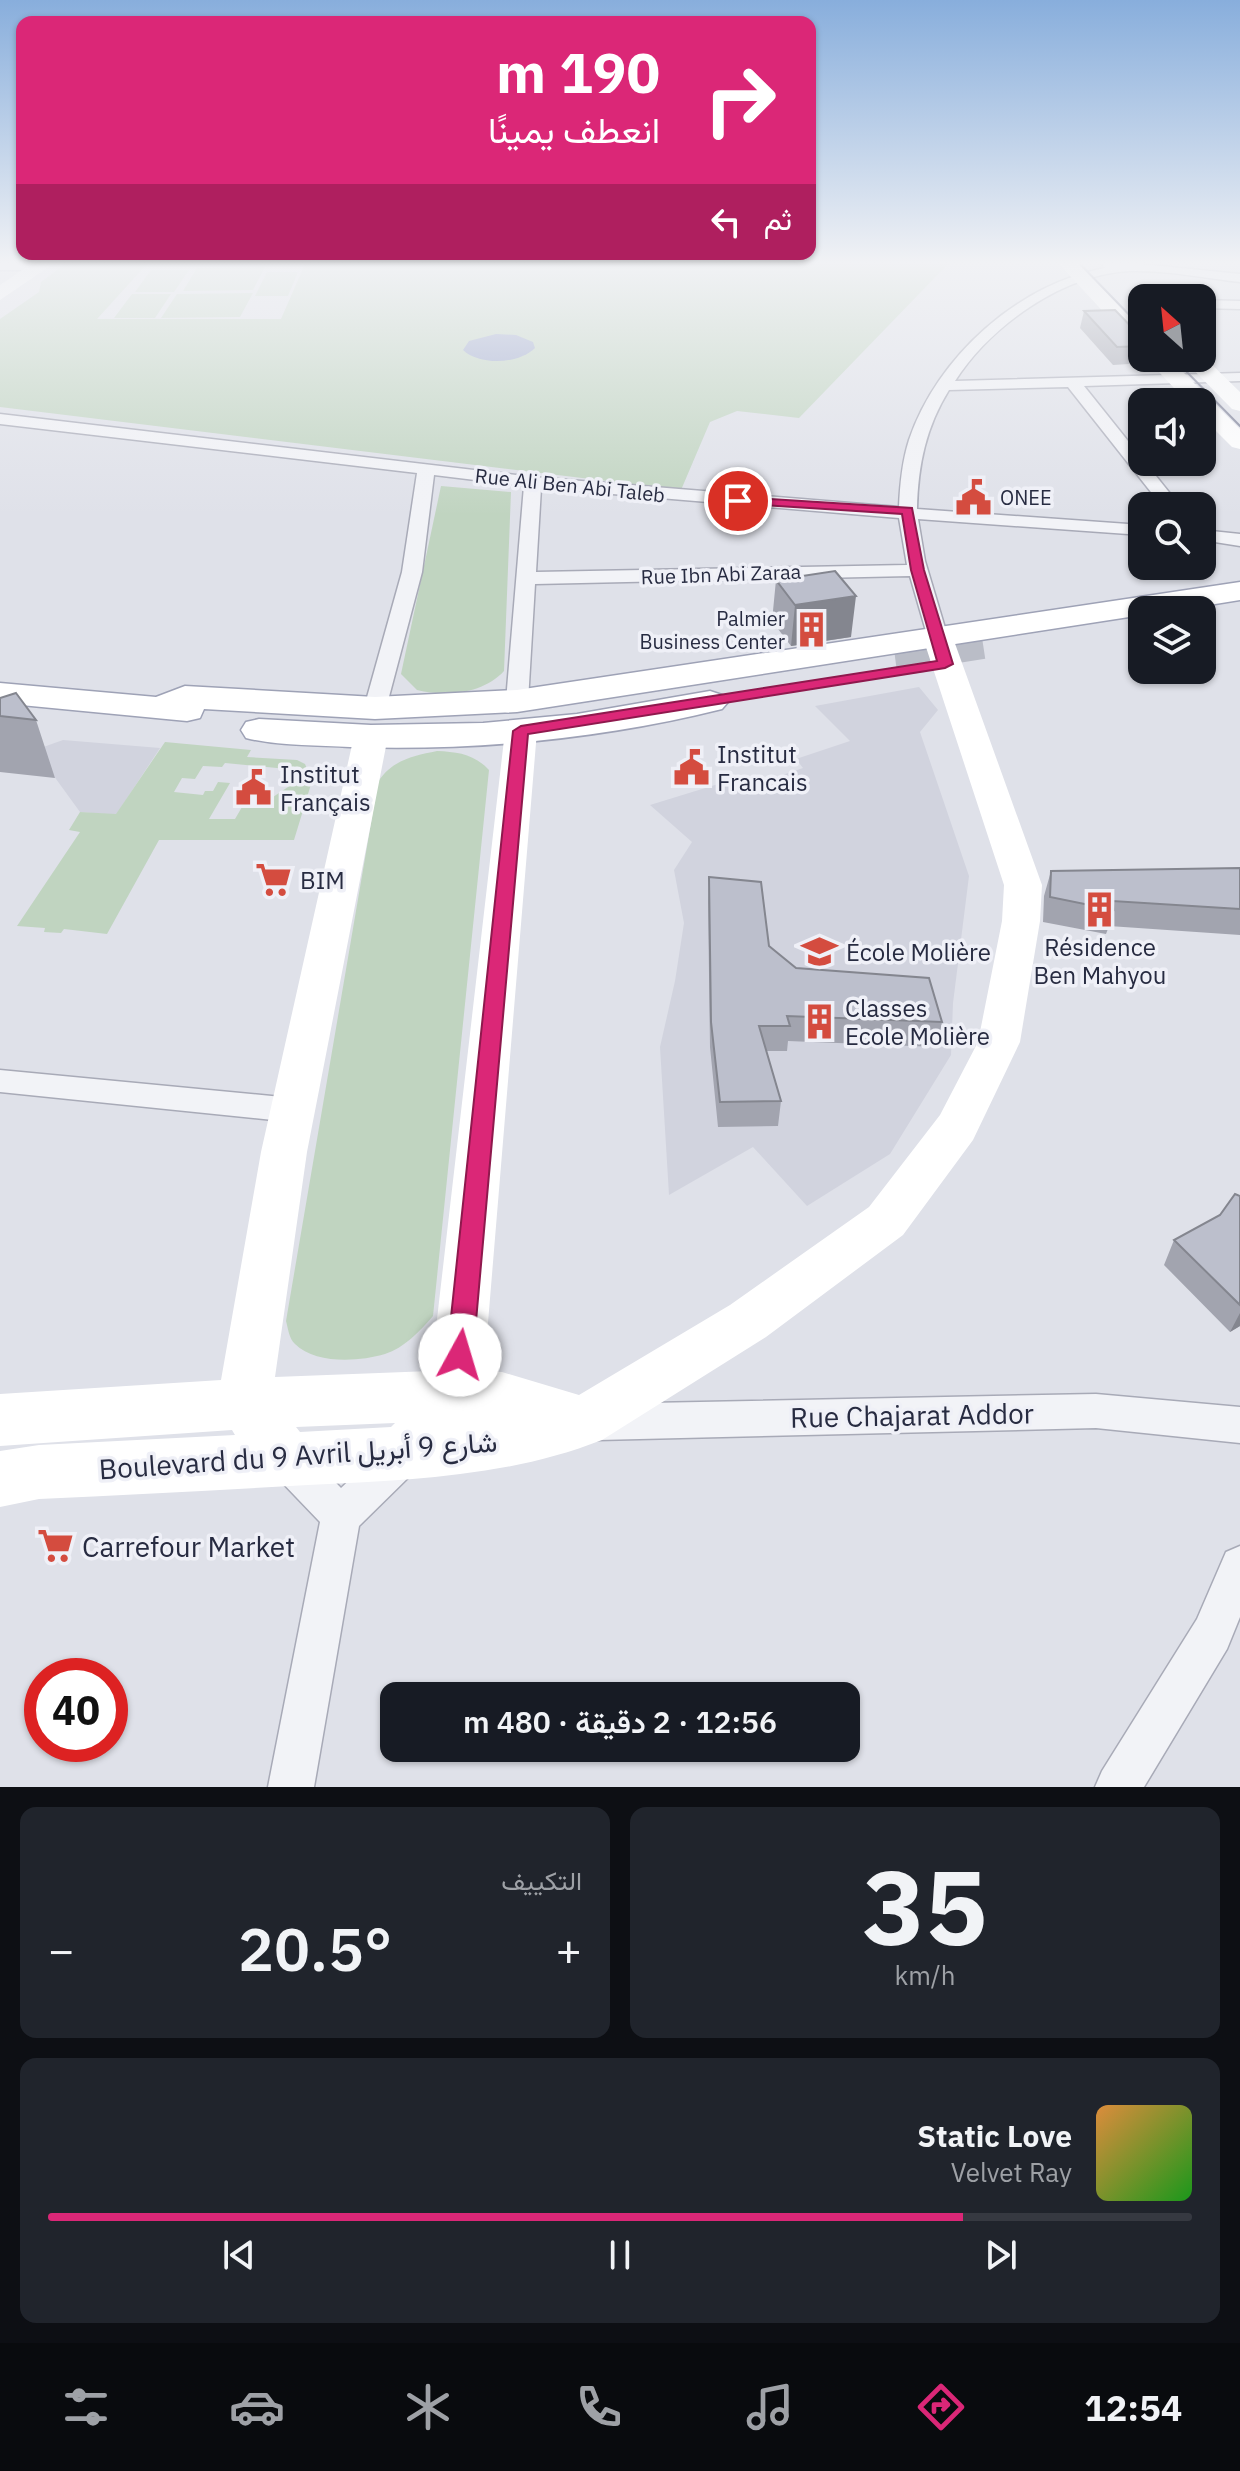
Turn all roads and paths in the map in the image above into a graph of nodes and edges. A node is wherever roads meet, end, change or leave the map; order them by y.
1 (975, 347) edge
2 (1170, 372) edge
3 (1207, 372) edge
4 (1240, 377) edge
5 (1213, 378) junction
6 (1178, 380) junction
7 (1074, 384) junction
8 (943, 386) junction
9 (1186, 388) edge
10 (1240, 404) edge
11 (1216, 418) edge
12 (0, 419) edge
13 (1240, 442) edge
14 (426, 471) junction
15 (533, 482) junction
16 (1160, 492) edge
17 (907, 511) junction
18 (1128, 529) edge
19 (1216, 537) edge
20 (1240, 540) edge
21 (918, 570) junction
22 (524, 578) junction
23 (1240, 591) edge
24 (1240, 603) edge
25 (1216, 607) edge
26 (1240, 617) edge
27 (1128, 621) edge
28 (1216, 621) edge
29 (1128, 634) edge
30 (983, 644) tunnel mouth
31 (942, 651) junction
32 (895, 657) tunnel mouth
33 (13, 702) edge
34 (159, 708) junction
35 (519, 716) junction
36 (373, 722) junction
37 (0, 1081) edge
38 (292, 1110) junction
39 (453, 1395) junction
40 (245, 1404) junction
41 (0, 1420) edge
42 (583, 1422) junction
43 (1240, 1425) edge
44 (405, 1453) junction
45 (286, 1458) junction
46 (0, 1479) edge
47 (341, 1516) junction
48 (1240, 1566) edge
49 (291, 1787) edge
50 (1118, 1787) edge

1 - 8 street
2 - 6 street
3 - 5 street
4 - 5 street
5 - 6 street
5 - 10 street
6 - 7 street
6 - 9 street
7 - 8 street
7 - 16 street
8 - 17 street
11 - 13 street
12 - 14 street, Rue Ali Ben Abi Taleb
14 - 15 street, Rue Ali Ben Abi Taleb
14 - 36 street
15 - 17 street, Rue Ali Ben Abi Taleb
15 - 22 street
17 - 18 street, Rue Ali Ben Abi Taleb
17 - 21 street
19 - 20 street
21 - 22 street, Rue Ibn Abi Zaraa
21 - 31 street
22 - 35 street
23 - 31 main road
24 - 25 main road
26 - 28 main road
27 - 30 main road
29 - 31 main road
31 - 35 main road
31 - 42 street
32 - 34 main road
33 - 34 main road
34 - 36 main road
35 - 36 main road
35 - 39 street
36 - 38 street
37 - 38 street
38 - 40 street
39 - 40 street, Boulevard du 9 Avril شارع 9 أبريل
39 - 42 street, Boulevard du 9 Avril شارع 9 أبريل
39 - 44 street
40 - 41 street, Boulevard du 9 Avril شارع 9 أبريل
40 - 45 street
42 - 43 street, Rue Chajarat Addor
42 - 44 street, Boulevard du 9 Avril شارع 9 أبريل
44 - 45 street, Boulevard du 9 Avril شارع 9 أبريل
44 - 47 street
45 - 46 street, Boulevard du 9 Avril شارع 9 أبريل
45 - 47 street
47 - 49 street
48 - 50 street

